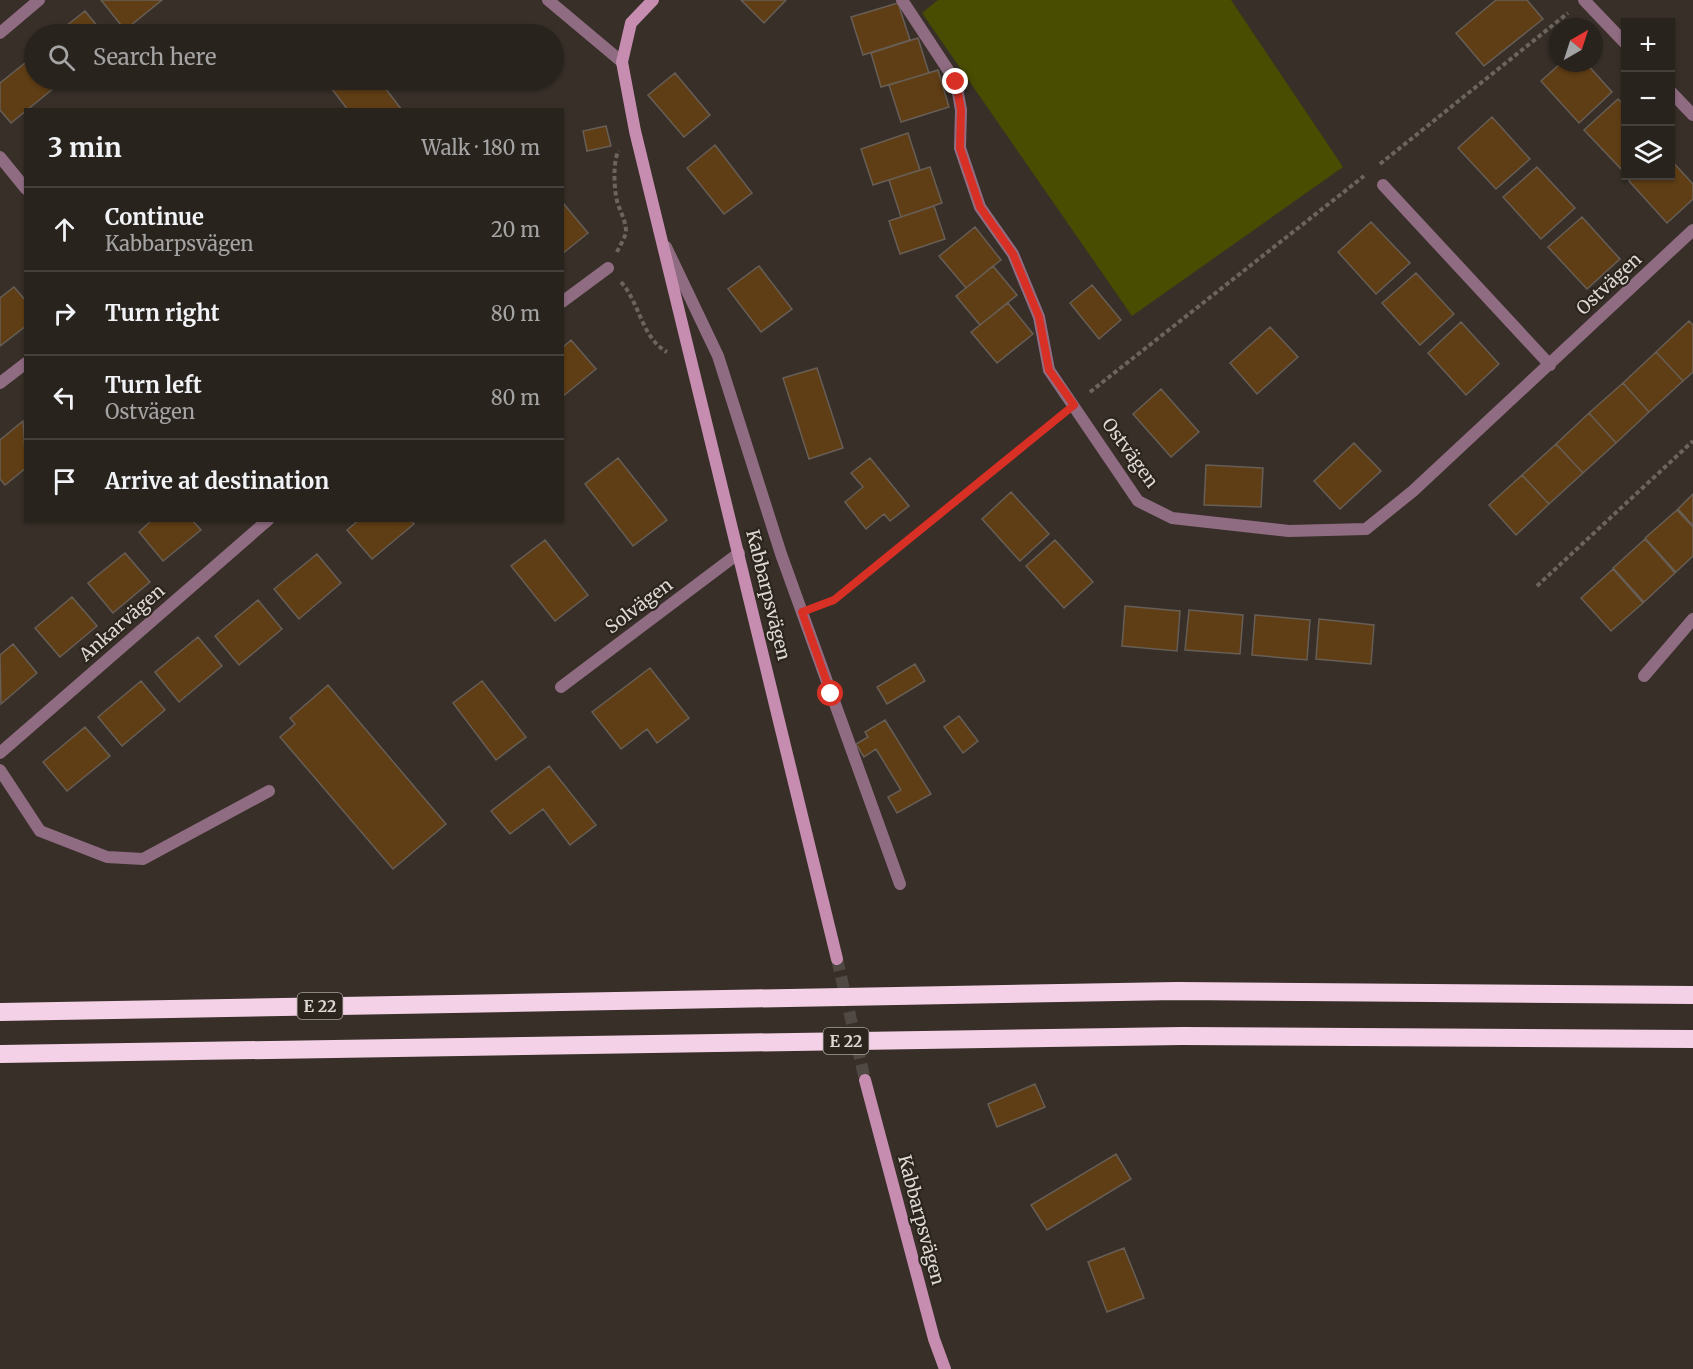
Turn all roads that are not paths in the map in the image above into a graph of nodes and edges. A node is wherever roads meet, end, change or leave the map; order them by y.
1 (39, 0) edge
2 (548, 0) edge
3 (653, 0) edge
4 (902, 0) edge
5 (1584, 0) edge
6 (0, 33) edge
7 (1621, 39) edge
8 (622, 63) junction
9 (1675, 96) edge
10 (1693, 115) edge
11 (0, 157) edge
12 (1383, 184) dead end
13 (24, 187) edge
14 (1693, 230) edge
15 (663, 241) junction
16 (608, 268) road end
17 (564, 301) edge
18 (24, 365) edge
19 (1550, 365) junction
20 (0, 383) edge
21 (266, 522) edge
22 (739, 553) junction
23 (1693, 620) edge
24 (1644, 676) dead end
25 (561, 687) dead end
26 (0, 753) edge
27 (0, 770) edge
28 (269, 792) dead end
29 (900, 885) dead end
30 (837, 959) tunnel mouth
31 (1693, 995) edge
32 (0, 1012) edge
33 (1693, 1038) edge
34 (0, 1054) edge
35 (866, 1080) tunnel mouth
36 (945, 1369) edge

1 - 6 street
2 - 8 street
3 - 8 street, Kabbarpsvägen
4 - 19 street, Ostvägen
5 - 7 street
8 - 15 street, Kabbarpsvägen
9 - 10 street
11 - 13 street
12 - 19 street
14 - 19 street, Ostvägen
15 - 22 street, Kabbarpsvägen
15 - 29 street, Kabbarpsvägen
16 - 17 street
18 - 20 street
21 - 26 street, Ankarvägen
22 - 25 street, Solvägen
22 - 30 street, Kabbarpsvägen
23 - 24 street
27 - 28 street
31 - 32 highway, E 22
33 - 34 highway, E 22
35 - 36 street, Kabbarpsvägen

